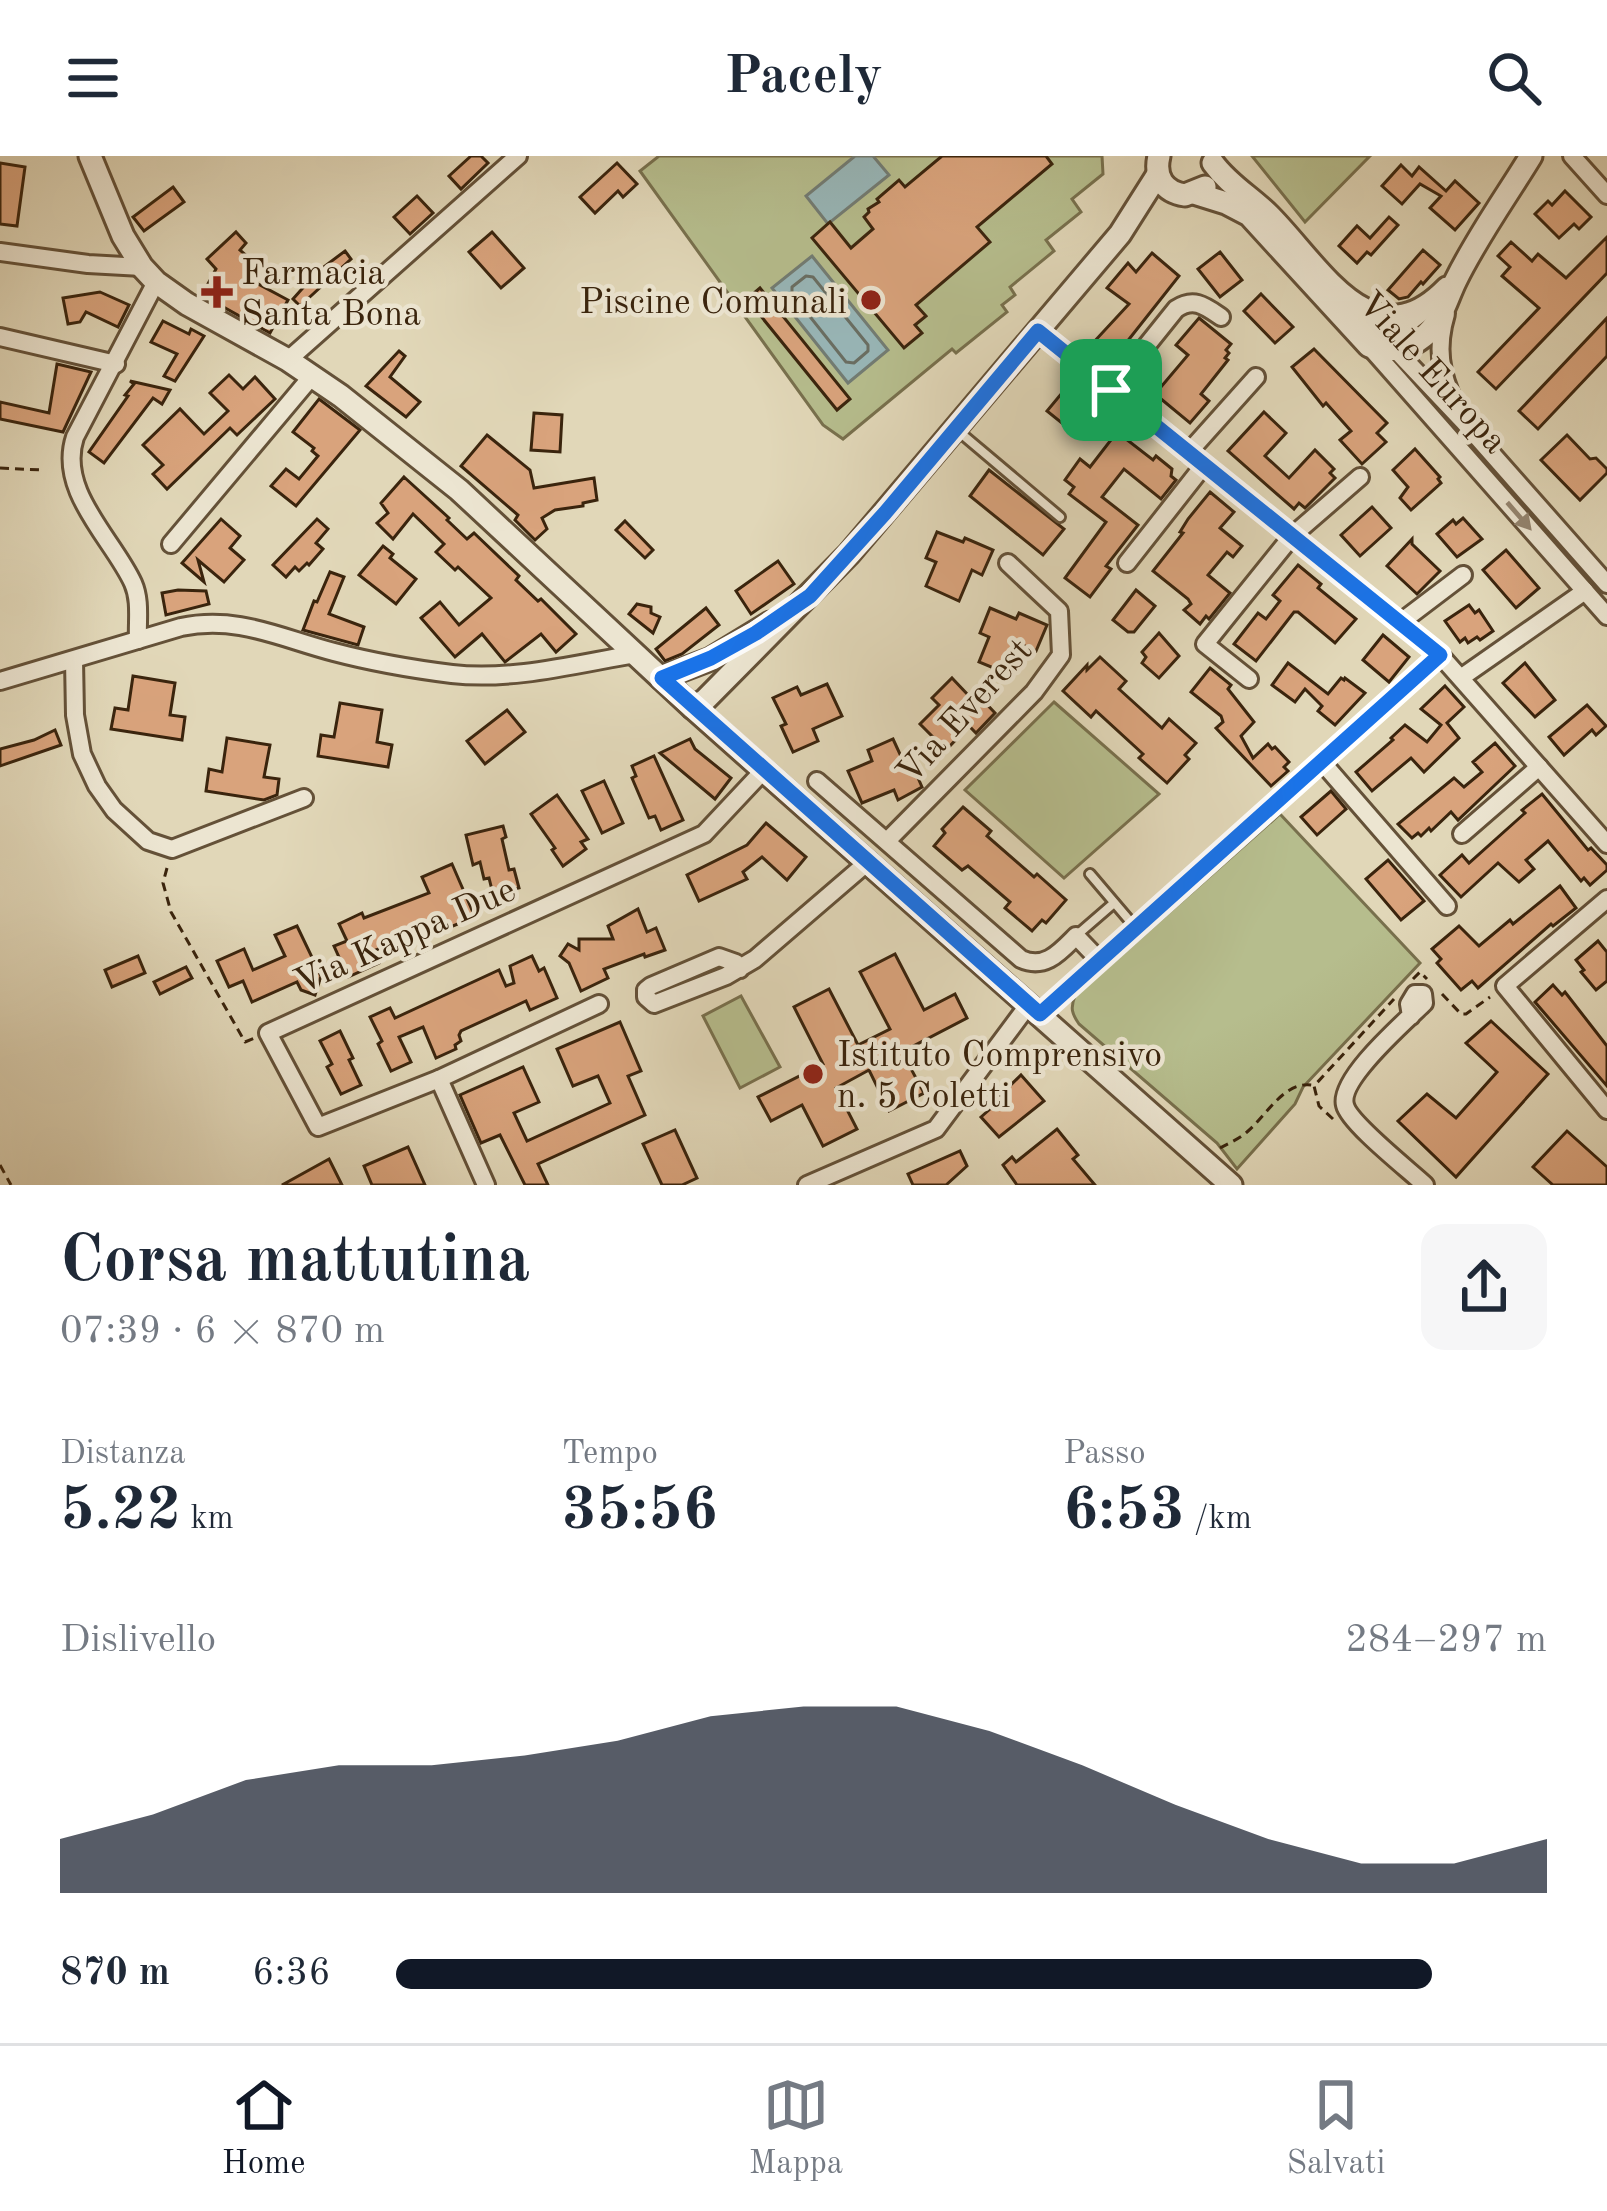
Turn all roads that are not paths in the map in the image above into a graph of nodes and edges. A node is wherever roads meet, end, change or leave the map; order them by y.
1 (90, 156) edge
2 (518, 156) edge
3 (1531, 156) edge
4 (1572, 156) edge
5 (1212, 160) edge
6 (1158, 165) edge
7 (1185, 194) junction
8 (1607, 195) edge
9 (1130, 221) junction
10 (0, 252) edge
11 (149, 274) junction
12 (1456, 279) junction
13 (1352, 304) junction
14 (1430, 306) junction
15 (1221, 317) dead end
16 (1038, 331) junction
17 (0, 337) edge
18 (1385, 351) junction
19 (288, 361) junction
20 (116, 364) junction
21 (312, 376) junction
22 (1256, 377) dead end
23 (1111, 390) junction
24 (1463, 421) junction
25 (956, 429) junction
26 (1188, 453) junction
27 (1204, 465) junction
28 (1360, 477) dead end
29 (1060, 517) dead end
30 (1292, 536) junction
31 (171, 544) dead end
32 (1127, 562) dead end
33 (1007, 563) dead end
34 (1463, 574) dead end
35 (1607, 584) edge
36 (1585, 591) junction
37 (810, 596) junction
38 (1607, 616) edge
39 (1401, 622) junction
40 (756, 633) junction
41 (139, 640) junction
42 (635, 654) junction
43 (1440, 655) junction
44 (74, 660) junction
45 (1462, 677) junction
46 (662, 678) junction
47 (726, 679) junction
48 (1249, 679) dead end
49 (0, 681) edge
50 (689, 704) junction
51 (730, 741) junction
52 (1322, 762) junction
53 (1539, 767) junction
54 (764, 770) junction
55 (818, 781) dead end
56 (304, 798) dead end
57 (1462, 834) dead end
58 (887, 841) junction
59 (1607, 844) edge
60 (869, 862) junction
61 (1090, 874) dead end
62 (1607, 899) edge
63 (1114, 903) junction
64 (1447, 906) dead end
65 (1136, 928) junction
66 (1076, 936) junction
67 (1100, 961) junction
68 (740, 969) junction
69 (599, 1004) dead end
70 (1035, 1009) junction
71 (1412, 1016) dead end
72 (439, 1079) junction
73 (1607, 1110) edge
74 (486, 1185) edge
75 (807, 1185) edge
76 (1231, 1185) edge
77 (1425, 1185) edge

1 - 11 street
2 - 19 street
3 - 12 street
4 - 8 street
5 - 7 street, Viale Europa
5 - 13 street, Viale Europa
6 - 7 street, Viale Europa
6 - 9 street
7 - 9 street
7 - 18 street, Viale Europa
9 - 16 street
10 - 11 street
11 - 19 street
11 - 20 street
12 - 14 street
12 - 18 street
12 - 24 street
13 - 14 street
13 - 18 street, Viale Europa
14 - 18 street
15 - 23 street
16 - 23 street
16 - 25 street
17 - 20 street
18 - 24 street, Viale Europa
18 -> 36 street, Viale Europa
19 - 21 street
20 - 41 street
21 - 31 street
21 - 42 street
22 - 26 street
23 - 26 street
24 - 35 street, Viale Europa
25 - 29 lane
25 - 37 street
26 - 27 street
27 - 30 street
27 - 32 street
28 - 30 street
30 - 39 street
30 - 48 street
33 - 58 street, Via Everest
34 - 39 street
36 - 38 street, Viale Europa
36 - 45 street
37 - 40 street
37 - 47 street
39 - 43 street
40 - 46 street
40 - 50 street
41 - 42 street
41 - 44 street
42 - 46 street
43 - 45 street
43 - 52 street
44 - 49 street
44 - 56 street
45 - 53 street
46 - 50 street
47 - 50 street
47 - 51 street
50 - 51 street
51 - 54 street
52 - 64 street
52 - 65 street
53 - 57 street
53 - 59 street
54 - 60 street
54 - 72 street, Via Kappa Due
55 - 58 street
58 - 66 street
60 - 68 street
60 - 70 street
61 - 63 lane
62 - 73 street
63 - 65 lane
63 - 66 lane
65 - 67 street
66 - 67 street
67 - 70 street
68 - 68 street
69 - 72 street
70 - 75 street
70 - 76 street
71 - 77 street
72 - 74 street

